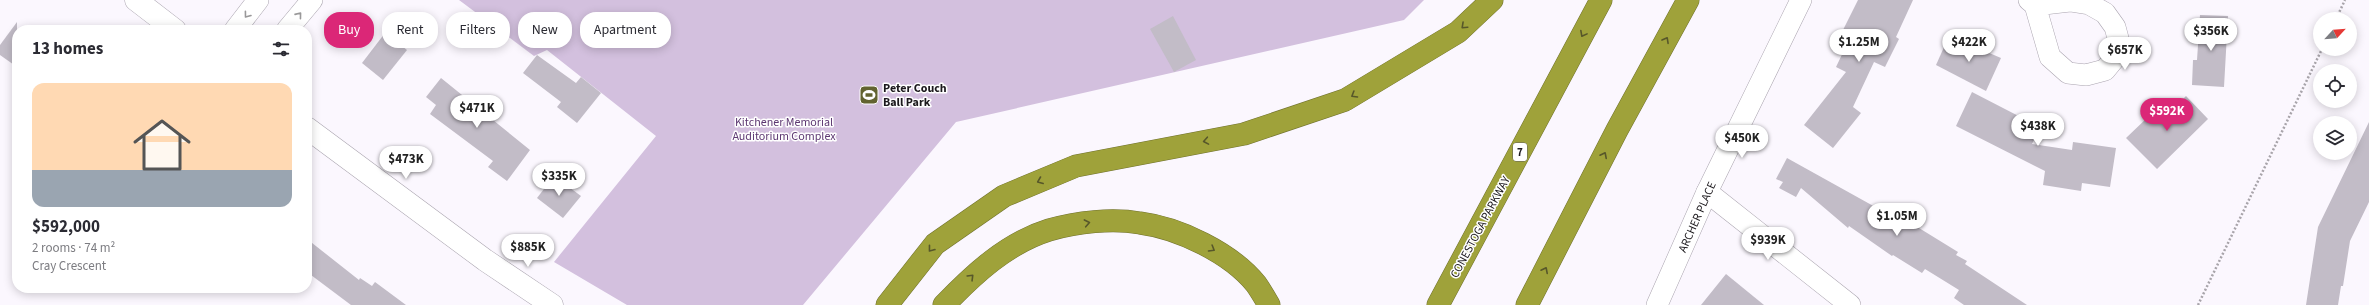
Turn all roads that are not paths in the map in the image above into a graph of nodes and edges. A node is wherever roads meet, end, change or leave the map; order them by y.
1 (136, 0) edge
2 (258, 0) edge
3 (312, 0) edge
4 (1492, 0) edge
5 (1601, 0) edge
6 (1688, 0) edge
7 (1801, 0) edge
8 (168, 25) edge
9 (239, 25) edge
10 (291, 25) edge
11 (312, 132) edge
12 (1707, 192) junction
13 (552, 305) edge
14 (887, 305) edge
15 (944, 305) edge
16 (1269, 305) edge
17 (1438, 305) edge
18 (1527, 305) edge
19 (1657, 305) edge
20 (1850, 305) edge

1 - 8 main road
2 -> 9 street
10 -> 3 street
4 -> 14 highway
5 -> 17 highway, CONESTOGA PARKWAY / 7
18 -> 6 highway
7 - 12 street, ARCHER PLACE
11 - 13 main road
12 - 19 street, ARCHER PLACE
12 - 20 street
15 -> 16 highway

